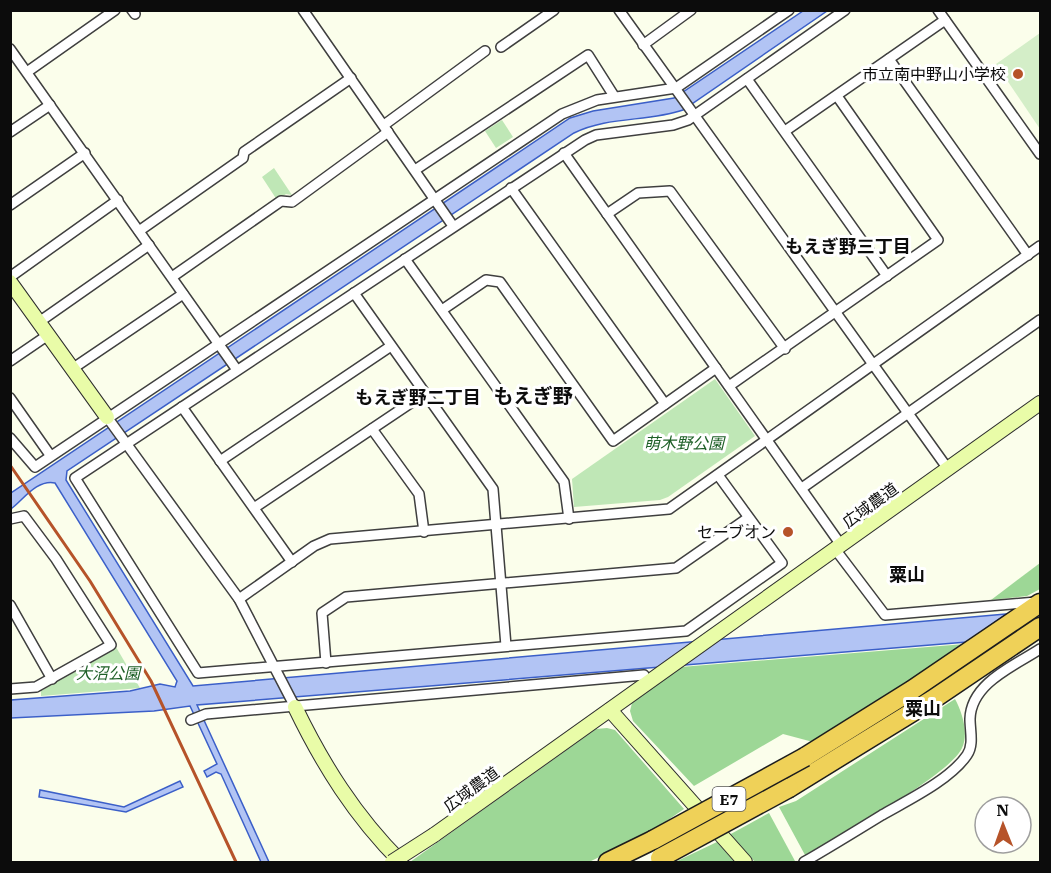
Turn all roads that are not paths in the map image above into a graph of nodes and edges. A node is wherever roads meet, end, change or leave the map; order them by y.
1 (115, 10) edge
2 (303, 10) edge
3 (554, 10) edge
4 (619, 10) edge
5 (691, 10) edge
6 (789, 10) edge
7 (845, 10) edge
8 (938, 10) edge
9 (945, 20) junction
10 (643, 45) junction
11 (501, 47) dead end
12 (485, 51) dead end
13 (12, 52) edge
14 (889, 59) junction
15 (27, 72) junction
16 (351, 78) junction
17 (747, 79) junction
18 (678, 90) junction
19 (614, 96) junction
20 (837, 96) junction
21 (50, 105) junction
22 (692, 111) junction
23 (386, 128) junction
24 (785, 131) junction
25 (10, 132) edge
26 (84, 153) junction
27 (564, 153) junction
28 (1041, 154) edge
29 (415, 170) junction
30 (511, 188) junction
31 (118, 200) junction
32 (438, 201) junction
33 (10, 206) edge
34 (607, 214) junction
35 (451, 223) junction
36 (139, 231) junction
37 (149, 244) junction
38 (1041, 246) edge
39 (1028, 255) junction
40 (405, 259) junction
41 (887, 276) junction
42 (10, 277) edge
43 (172, 277) junction
44 (10, 282) edge
45 (354, 293) junction
46 (183, 294) junction
47 (15, 298) edge
48 (442, 310) junction
49 (834, 313) junction
50 (1041, 320) edge
51 (39, 322) junction
52 (48, 335) junction
53 (220, 346) junction
54 (391, 346) junction
55 (785, 349) junction
56 (10, 360) edge
57 (872, 366) junction
58 (235, 367) junction
59 (716, 368) junction
60 (72, 369) junction
61 (729, 386) junction
62 (424, 394) junction
63 (10, 398) edge
64 (1041, 403) edge
65 (665, 404) junction
66 (182, 407) junction
67 (907, 414) junction
68 (109, 420) junction
69 (372, 429) junction
70 (10, 438) edge
71 (125, 440) junction
72 (767, 440) junction
73 (50, 455) junction
74 (220, 461) junction
75 (948, 469) junction
76 (718, 475) junction
77 (802, 488) junction
78 (254, 508) junction
79 (748, 518) junction
80 (10, 519) edge
81 (569, 519) junction
82 (496, 525) junction
83 (424, 532) junction
84 (838, 547) junction
85 (292, 562) junction
86 (501, 585) junction
87 (239, 599) junction
88 (1041, 602) edge
89 (10, 605) edge
90 (1041, 627) edge
91 (506, 646) junction
92 (1041, 649) edge
93 (326, 663) junction
94 (277, 670) junction
95 (644, 675) dead end
96 (52, 679) junction
97 (10, 689) edge
98 (295, 707) junction
99 (610, 710) junction
100 (191, 720) dead end
101 (655, 860) edge
102 (392, 862) edge
103 (401, 862) edge
104 (608, 862) edge
105 (745, 862) edge
106 (804, 862) edge

1 - 15 street
2 - 16 street
3 - 11 street
4 - 10 street
5 - 10 street
6 - 18 street
7 - 17 street
8 - 9 street
9 - 14 street
9 - 28 street
10 - 18 street
12 - 23 street
13 - 15 street
14 - 20 street
14 - 39 street
15 - 21 street
16 - 23 street
16 - 36 street
17 - 22 street
17 - 24 street
18 - 19 street
18 - 22 street
19 - 29 street
19 - 32 street
20 - 24 street
20 - 41 street
21 - 25 street
21 - 26 street
22 - 27 street
22 - 49 street
23 - 29 street
23 - 43 street
24 - 41 street
26 - 31 street
26 - 33 street
27 - 30 street
27 - 34 street
29 - 32 street
30 - 35 street
30 - 65 street
31 - 36 street
31 - 42 street
32 - 35 street
32 - 53 street
34 - 55 street
34 - 59 street
35 - 40 street
36 - 37 street
37 - 43 street
37 - 51 street
38 - 39 street
39 - 57 street
40 - 45 street
40 - 48 street
41 - 49 street
43 - 46 street
44 - 47 street
45 - 54 street
45 - 58 street
46 - 53 street
46 - 60 street
47 - 51 street
48 - 65 street
48 - 81 street
49 - 55 street
49 - 57 street
50 - 67 street
51 - 52 street
52 - 56 street
52 - 60 street
53 - 58 street
53 - 68 street
54 - 62 street
54 - 74 street
55 - 61 street
57 - 67 street
57 - 72 street
58 - 66 street
59 - 61 street
59 - 65 street
60 - 68 street
61 - 72 street
62 - 69 street
62 - 82 street
63 - 73 street
64 - 75 street, 広域農道
66 - 71 street
66 - 74 street
67 - 75 street
67 - 77 street
68 - 71 street
68 - 73 street
69 - 78 street
69 - 83 street
70 - 73 street
71 - 87 street
71 - 94 street
72 - 76 street
72 - 77 street
74 - 78 street
75 - 84 street, 広域農道
76 - 79 street
76 - 81 street
77 - 84 street
78 - 85 street
79 - 86 street
79 - 91 street
80 - 96 street
81 - 82 street
82 - 83 street
82 - 86 street
83 - 85 street
84 - 88 street
84 - 99 street, 広域農道
85 - 87 street
86 - 91 street
86 - 93 street
87 - 94 street
88 - 104 highway, E7, bridge
89 - 96 street
90 - 101 highway, E7, bridge
91 - 93 street
92 - 106 street
93 - 94 street
94 - 98 street
95 - 98 street
96 - 97 street
98 - 100 street
98 - 103 street
99 - 102 street, 広域農道, bridge
99 - 105 street

